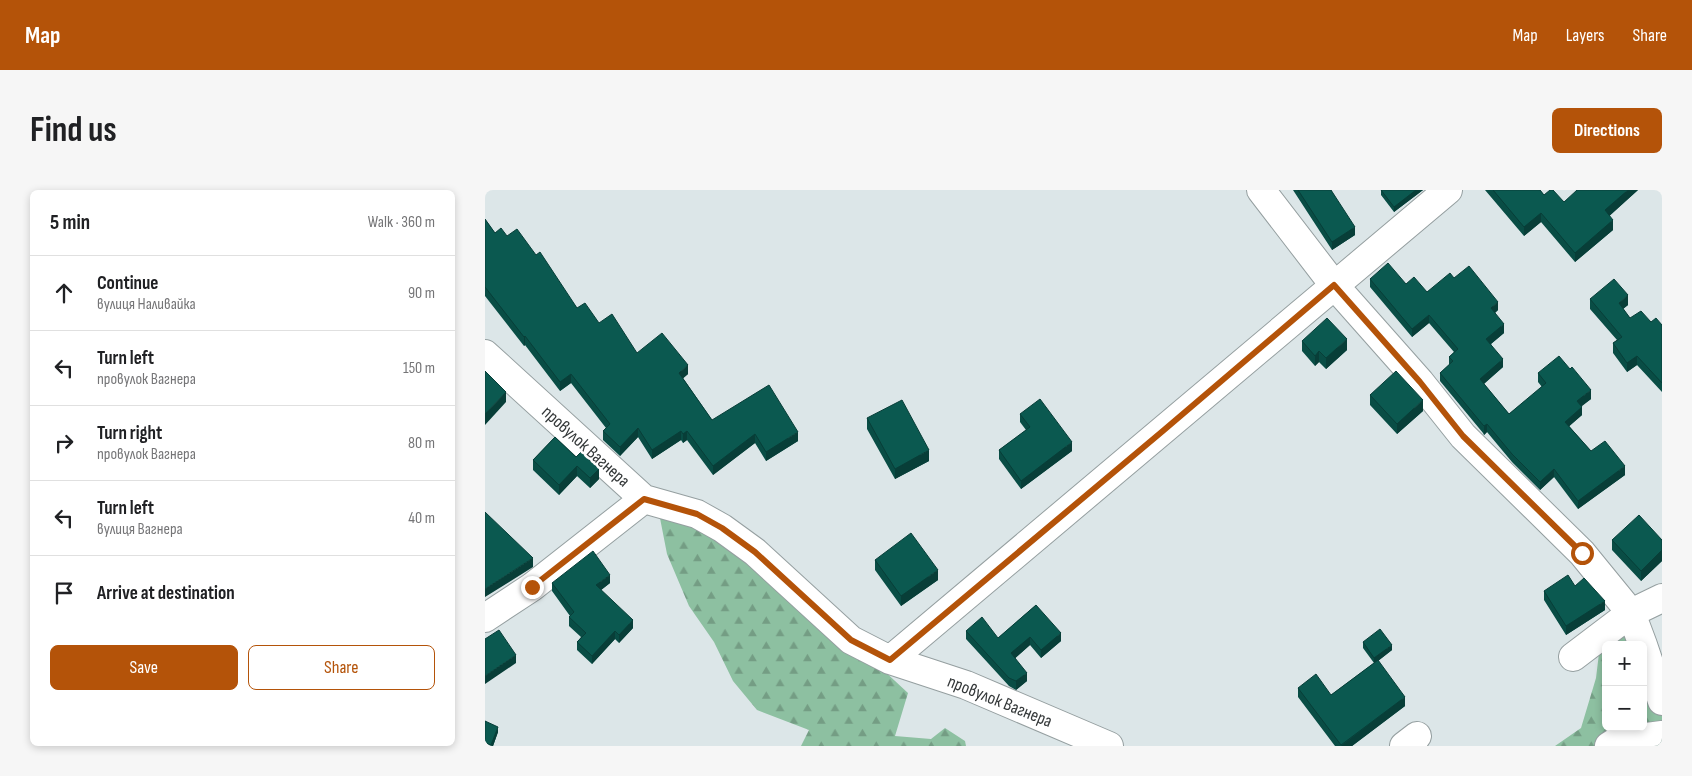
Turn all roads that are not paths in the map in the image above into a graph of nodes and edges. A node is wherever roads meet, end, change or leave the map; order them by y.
1 (1261, 190) edge
2 (1448, 190) edge
3 (1334, 285) junction
4 (485, 354) edge
5 (644, 499) junction
6 (1662, 598) edge
7 (1631, 613) junction
8 (485, 618) edge
9 (1642, 641) edge
10 (1573, 657) dead end
11 (1647, 657) edge
12 (890, 660) junction
13 (1662, 701) edge
14 (1662, 735) edge
15 (1109, 746) edge
16 (1609, 746) edge

1 - 3 street
2 - 3 street
3 - 7 street
3 - 12 street
4 - 5 street, провулок Вагнера
5 - 8 street
5 - 12 street, провулок Вагнера
6 - 7 street
7 - 9 street
7 - 10 street
11 - 13 street
12 - 15 street, провулок Вагнера
14 - 16 street

